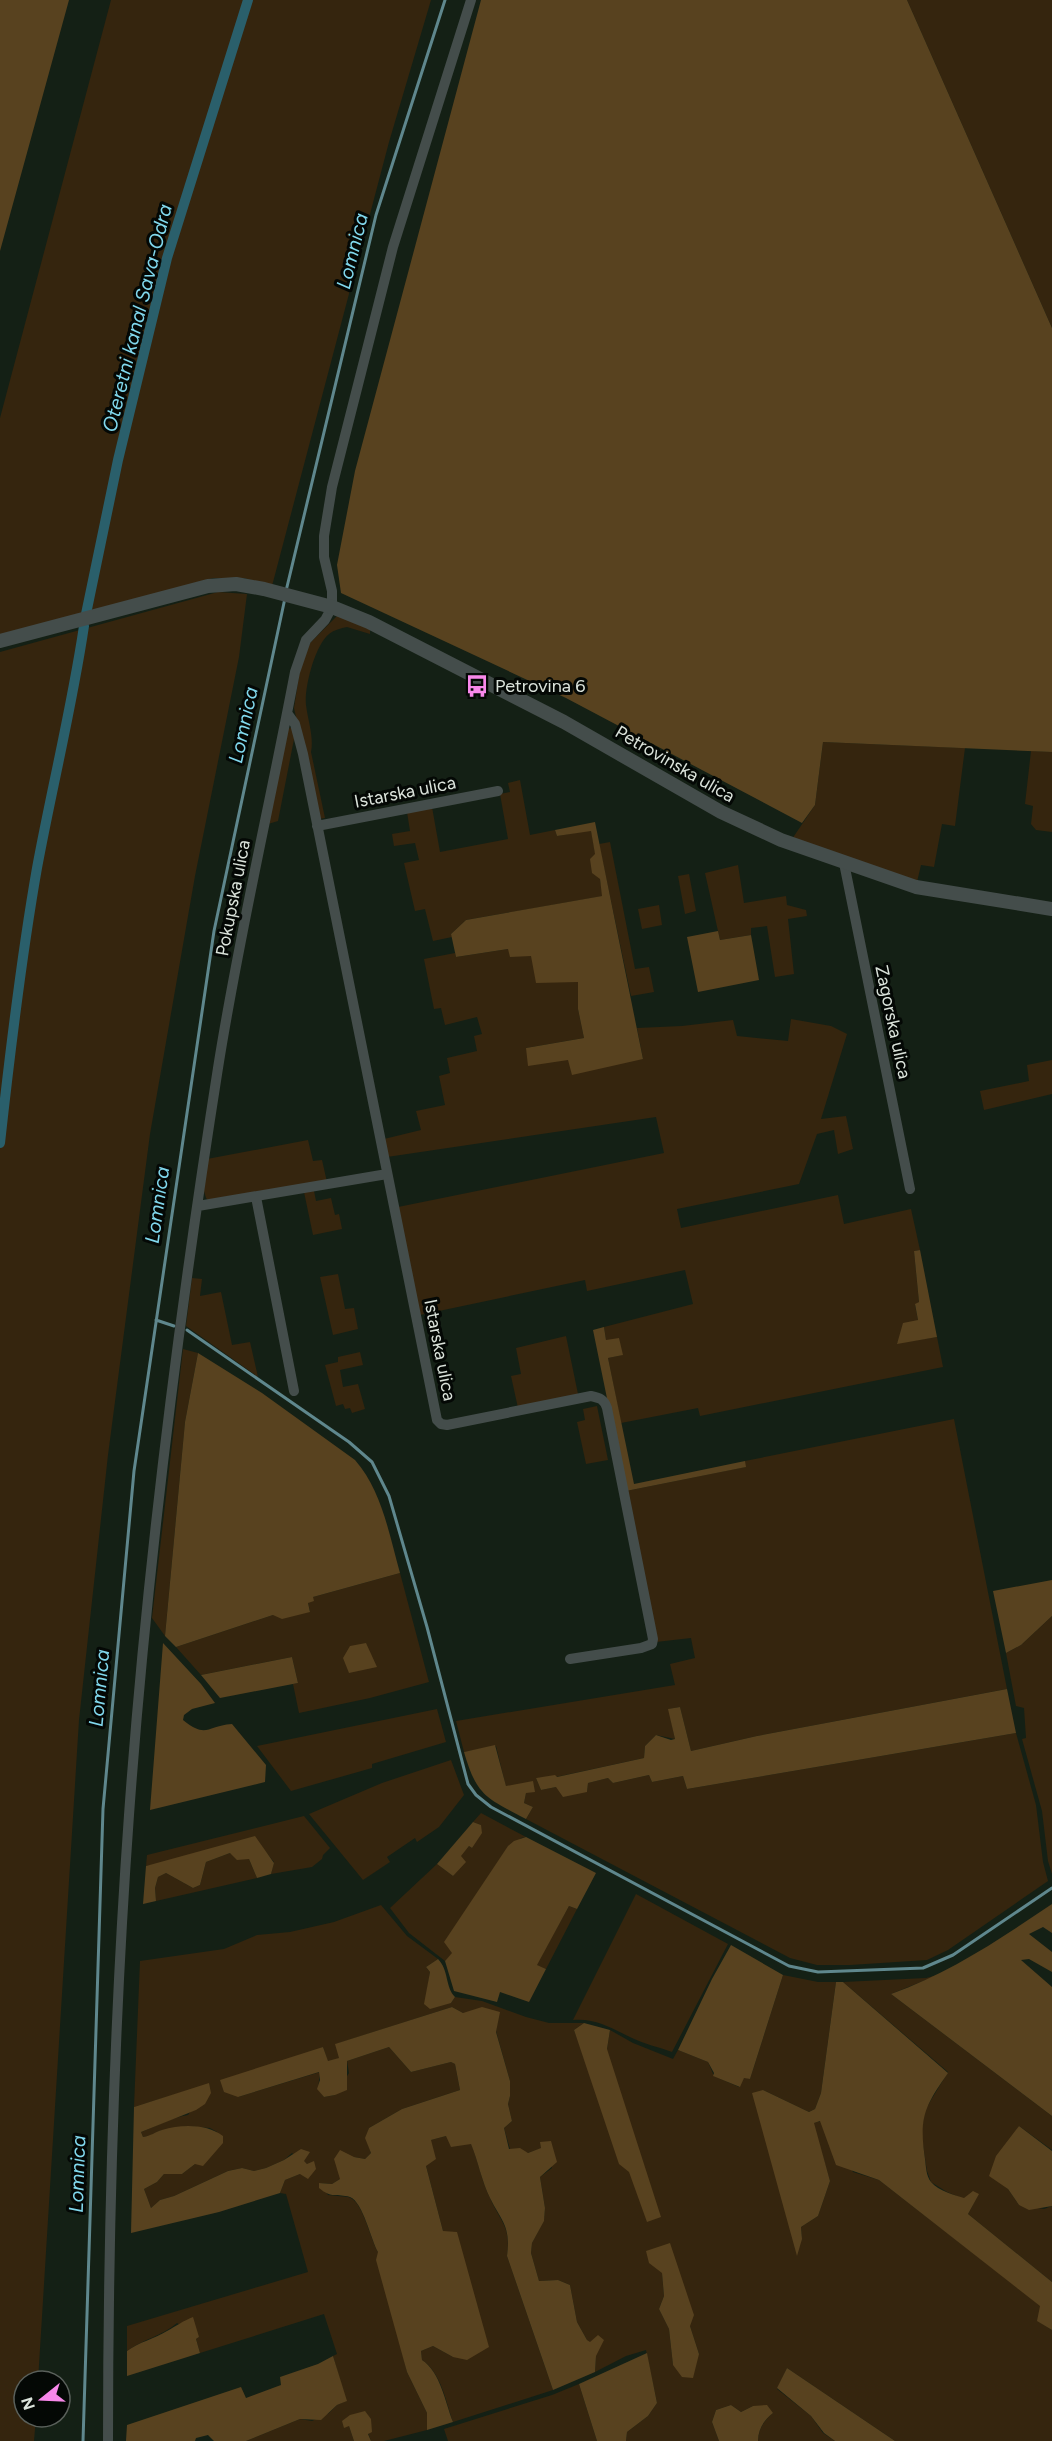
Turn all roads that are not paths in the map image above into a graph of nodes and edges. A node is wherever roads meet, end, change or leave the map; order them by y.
1 (471, 0) edge
2 (332, 607) junction
3 (0, 641) edge
4 (287, 713) junction
5 (498, 791) dead end
6 (317, 826) junction
7 (844, 862) junction
8 (1052, 909) edge
9 (387, 1174) junction
10 (910, 1189) dead end
11 (256, 1197) junction
12 (198, 1206) junction
13 (294, 1390) dead end
14 (570, 1659) dead end
15 (108, 2441) edge

1 - 2 street
2 - 3 street, Petrovinska ulica
2 - 4 street, Pokupska ulica
2 - 7 street, Petrovinska ulica
4 - 6 street, Istarska ulica
4 - 12 street, Pokupska ulica
5 - 6 street, Istarska ulica
6 - 9 street, Istarska ulica
7 - 8 street, Petrovinska ulica
7 - 10 street, Zagorska ulica
9 - 11 street
9 - 14 street, Istarska ulica
11 - 12 street
11 - 13 street
12 - 15 street, Pokupska ulica

